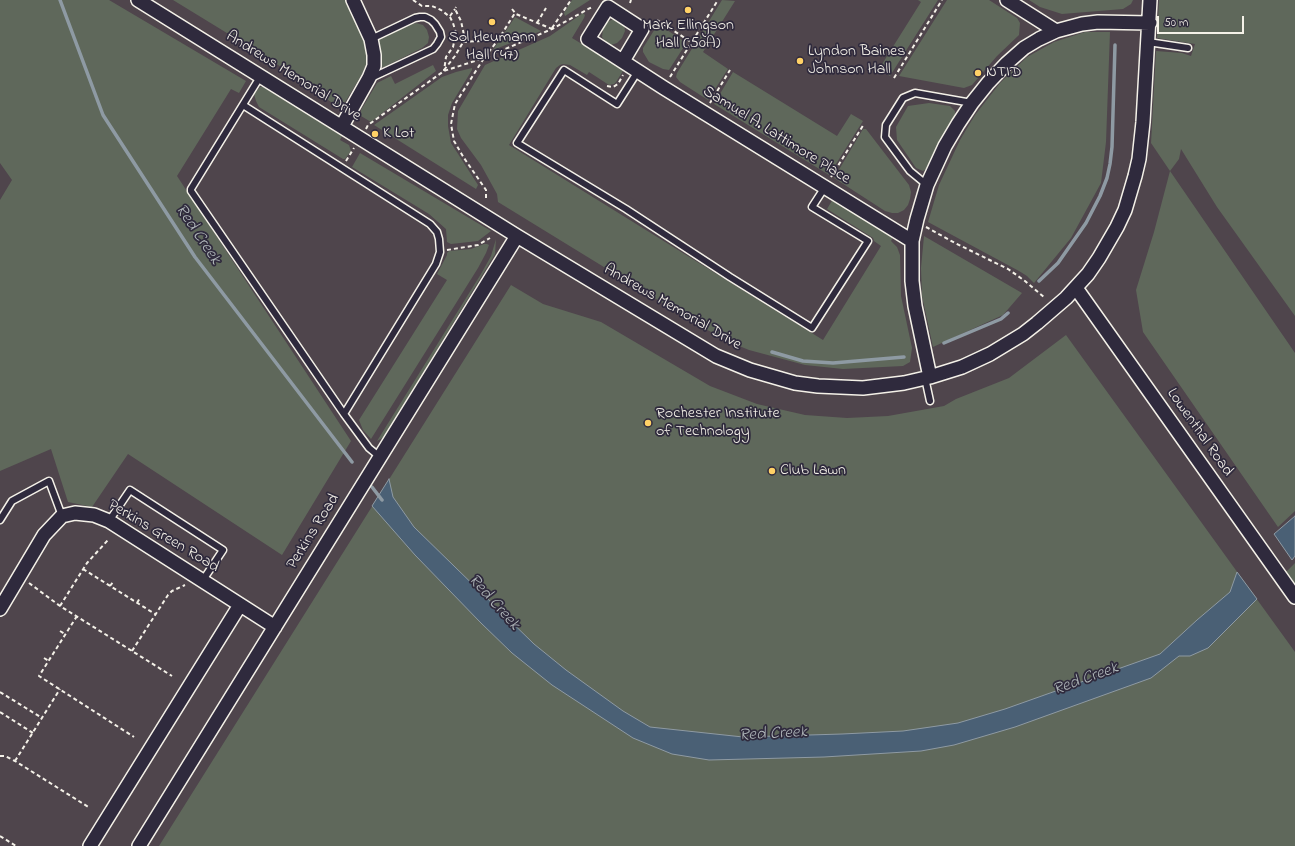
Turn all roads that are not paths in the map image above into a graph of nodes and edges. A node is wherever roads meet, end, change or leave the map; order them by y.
1 (138, 0) edge
2 (1007, 0) edge
3 (1150, 0) edge
4 (356, 2) edge
5 (1150, 23) junction
6 (1056, 31) junction
7 (371, 39) junction
8 (1148, 42) junction
9 (1188, 48) dead end
10 (622, 61) dead end
11 (638, 70) junction
12 (260, 76) junction
13 (369, 78) junction
14 (972, 103) junction
15 (243, 105) junction
16 (342, 126) junction
17 (828, 183) junction
18 (928, 185) junction
19 (517, 236) junction
20 (912, 241) junction
21 (1076, 288) junction
22 (928, 377) junction
23 (930, 401) dead end
24 (344, 414) junction
25 (380, 457) junction
26 (62, 516) junction
27 (0, 520) edge
28 (109, 521) junction
29 (202, 579) junction
30 (1295, 597) edge
31 (240, 605) junction
32 (0, 609) edge
33 (275, 626) junction
34 (90, 846) edge
35 (139, 846) edge

1 - 12 street, Andrews Memorial Drive
2 - 6 street
3 - 5 street, Andrews Memorial Drive
4 - 7 street
5 - 6 street
5 - 8 street, Andrews Memorial Drive
6 - 14 street
7 - 13 street
7 - 13 lane
8 - 9 lane
8 - 21 street, Andrews Memorial Drive
10 - 11 street, Samuel A. Lattimore Place
11 - 17 street, Samuel A. Lattimore Place
11 - 17 lane
12 - 15 lane
12 - 16 street, Andrews Memorial Drive
13 - 16 street
14 - 18 street
14 - 18 lane
15 - 24 lane
15 - 24 lane
16 - 19 street, Andrews Memorial Drive
17 - 20 street, Samuel A. Lattimore Place
18 - 20 street
19 - 22 street, Andrews Memorial Drive
19 - 25 street, Perkins Road
20 - 22 street
21 - 22 street, Andrews Memorial Drive
21 - 30 street, Lowenthal Road
22 - 23 lane
24 - 25 lane
25 - 33 street, Perkins Road
26 - 27 lane
26 - 28 street, Perkins Green Road
26 - 32 street
28 - 29 street, Perkins Green Road
28 - 29 lane
29 - 31 street, Perkins Green Road
31 - 33 street, Perkins Green Road
31 - 34 street
33 - 35 street, Perkins Road

